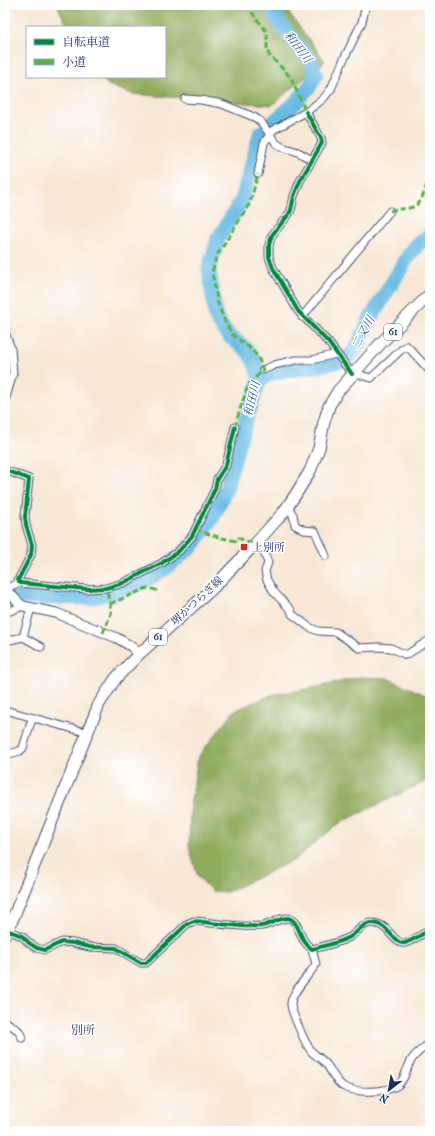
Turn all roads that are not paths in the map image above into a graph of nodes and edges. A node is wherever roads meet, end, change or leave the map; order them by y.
1 (366, 5) edge
2 (185, 99) dead end
3 (306, 112) junction
4 (269, 134) junction
5 (312, 160) junction
6 (258, 174) dead end
7 (390, 211) dead end
8 (430, 294) edge
9 (302, 316) junction
10 (5, 332) edge
11 (336, 354) junction
12 (263, 370) dead end
13 (430, 371) edge
14 (353, 373) junction
15 (5, 401) edge
16 (235, 427) dead end
17 (5, 470) edge
18 (288, 506) junction
19 (259, 539) junction
20 (326, 556) dead end
21 (20, 583) junction
22 (5, 588) edge
23 (24, 606) junction
24 (5, 613) edge
25 (23, 637) junction
26 (5, 640) edge
27 (430, 641) edge
28 (41, 647) dead end
29 (138, 655) junction
30 (5, 710) edge
31 (36, 718) junction
32 (88, 733) junction
33 (5, 755) edge
34 (430, 930) edge
35 (6, 932) edge
36 (312, 949) junction
37 (5, 1021) edge
38 (22, 1038) dead end
39 (430, 1043) edge

1 - 3 street
2 - 4 street
3 - 4 street
3 - 5 street
4 - 5 street
4 - 6 street
5 - 9 street
7 - 9 street
8 - 14 main road, 堺かつらぎ線 / 61
9 - 11 street
10 - 15 street
11 - 12 street
11 - 14 street
13 - 14 street
14 - 18 main road, 堺かつらぎ線 / 61
16 - 21 street
17 - 21 street
18 - 19 main road, 堺かつらぎ線 / 61
18 - 20 street
19 - 27 street
19 - 29 main road, 堺かつらぎ線 / 61
21 - 22 street
22 - 23 street
23 - 24 street
23 - 25 street
23 - 29 street
25 - 26 street
25 - 28 street
29 - 32 main road, 堺かつらぎ線 / 61
30 - 31 street
31 - 32 street
31 - 33 street
32 - 35 main road, 堺かつらぎ線 / 61
34 - 36 street
35 - 36 street
36 - 39 street
37 - 38 street

